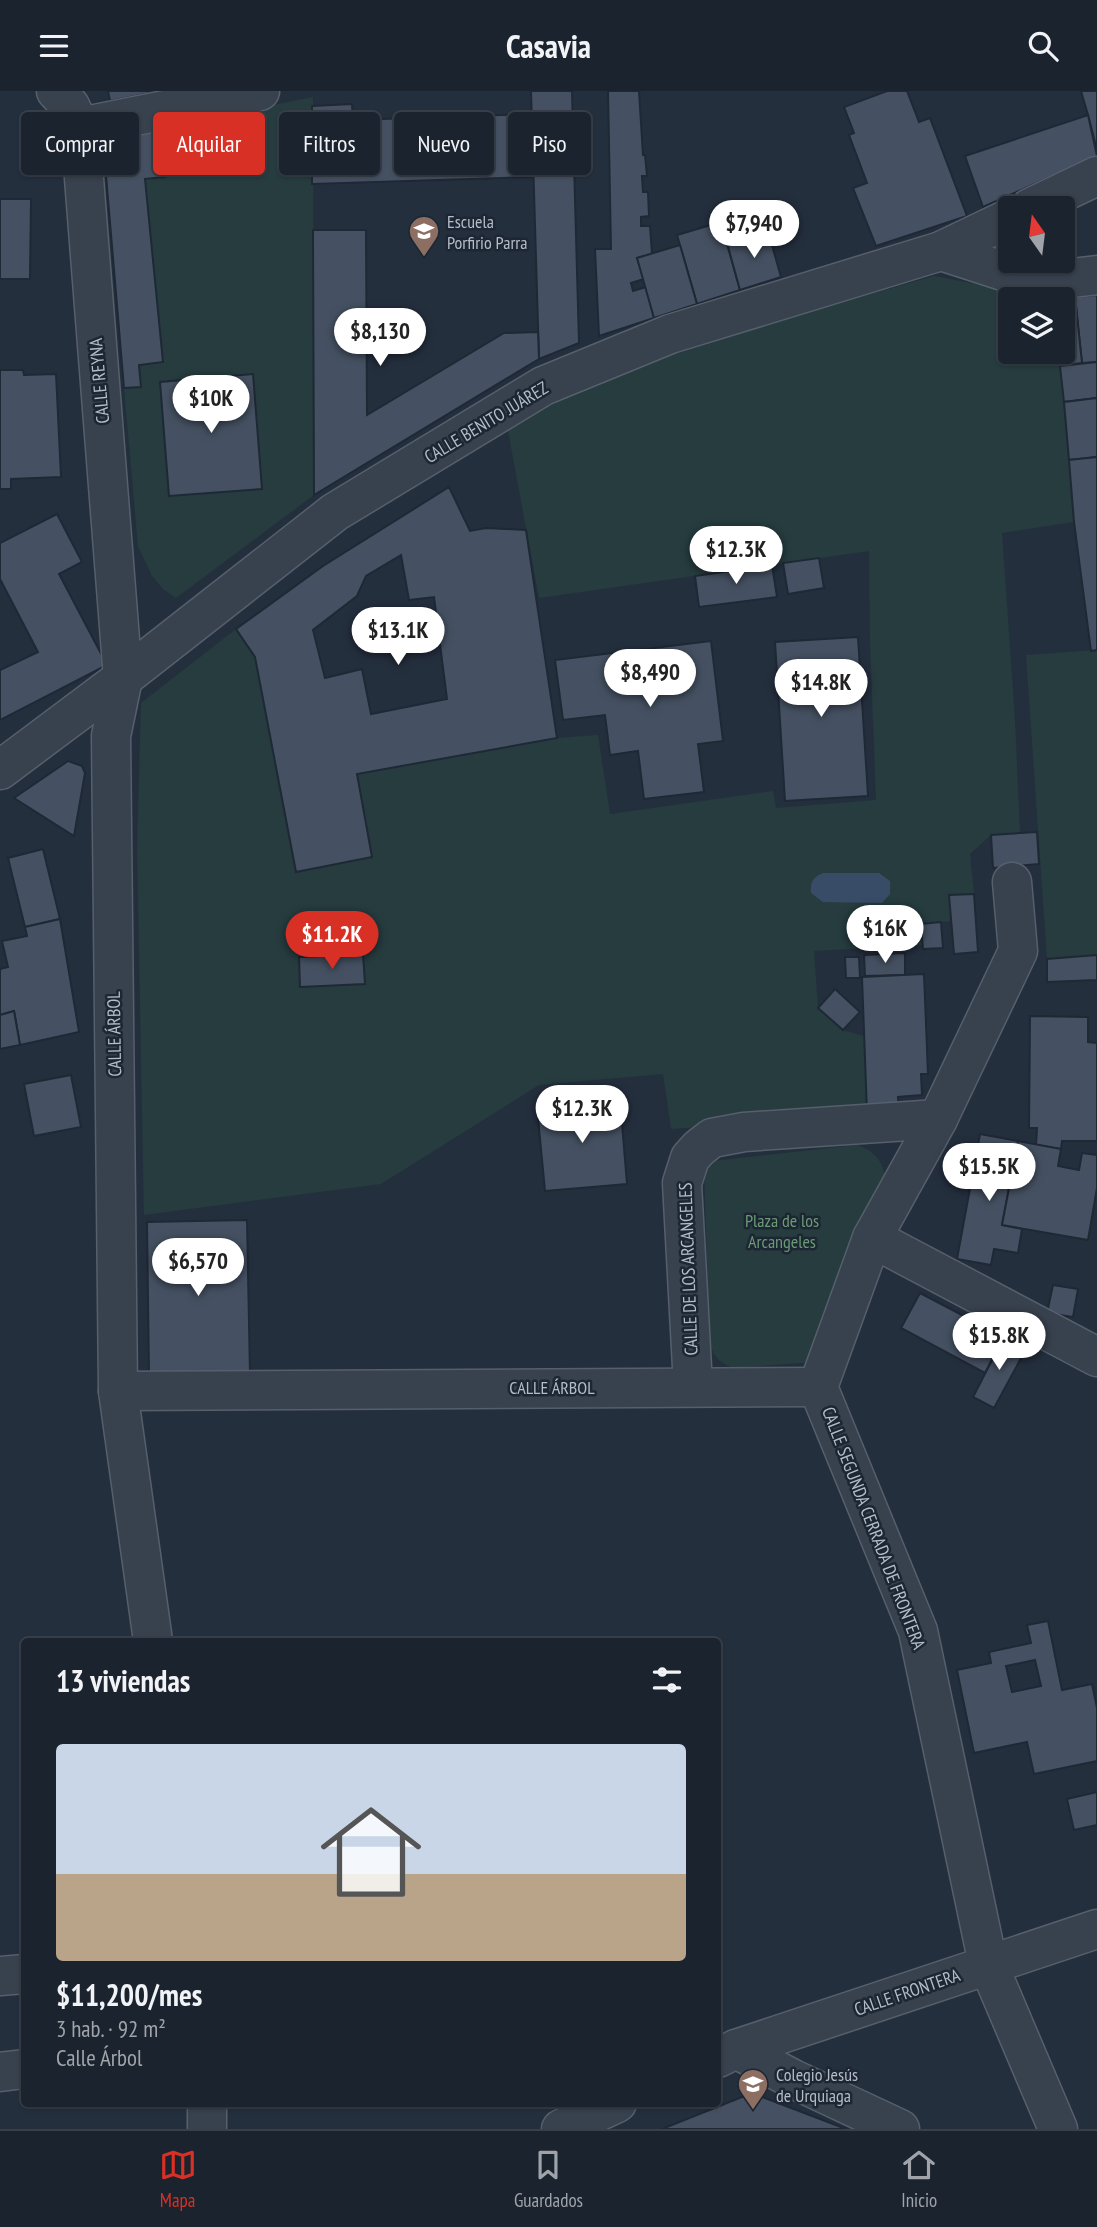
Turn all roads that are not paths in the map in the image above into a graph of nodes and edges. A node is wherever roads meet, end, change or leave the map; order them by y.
1 (56, 91) edge
2 (260, 91) edge
3 (73, 112) edge
4 (139, 115) edge
5 (84, 175) edge
6 (1097, 176) edge
7 (1055, 196) edge
8 (998, 224) edge
9 (941, 251) junction
10 (1097, 275) edge
11 (123, 678) junction
12 (0, 770) edge
13 (1012, 882) dead end
14 (938, 1119) junction
15 (872, 1238) junction
16 (1097, 1357) edge
17 (693, 1386) junction
18 (818, 1387) junction
19 (118, 1391) junction
20 (153, 1638) edge
21 (1097, 1929) edge
22 (988, 1964) junction
23 (21, 1974) edge
24 (0, 1976) edge
25 (727, 2053) edge
26 (21, 2069) edge
27 (0, 2072) edge
28 (207, 2107) edge
29 (608, 2107) edge
30 (206, 2129) edge
31 (561, 2129) edge
32 (900, 2129) edge
33 (1058, 2129) edge

1 - 3 street, CALLE REYNA
2 - 4 street
5 - 11 street, CALLE REYNA
6 - 7 street
8 - 9 street, CALLE BENITO JUÁREZ
9 - 10 street
9 - 11 street, CALLE BENITO JUÁREZ
11 - 12 street, CALLE BENITO JUÁREZ
11 - 19 street, CALLE ÁRBOL
13 - 14 street, CALLE SEGUNDA CERRADA DE FRONTERA
14 - 15 street, CALLE SEGUNDA CERRADA DE FRONTERA
14 - 17 street, CALLE DE LOS ARCANGELES
15 - 16 street
15 - 18 street, CALLE SEGUNDA CERRADA DE FRONTERA
17 - 18 street, CALLE ÁRBOL
17 - 19 street, CALLE ÁRBOL
18 - 22 street, CALLE SEGUNDA CERRADA DE FRONTERA
19 - 20 street, CALLE ÁRBOL
21 - 22 street, CALLE FRONTERA
22 - 25 street, CALLE FRONTERA
22 - 33 street, CALLE SEGUNDA CERRADA DE FRONTERA
23 - 24 street
25 - 32 street
26 - 27 street
28 - 30 street
29 - 31 street

